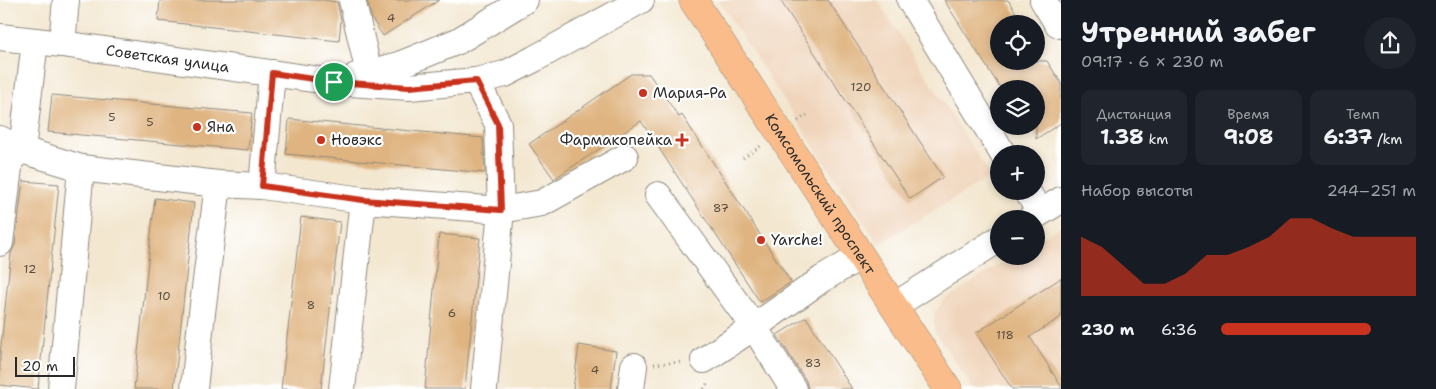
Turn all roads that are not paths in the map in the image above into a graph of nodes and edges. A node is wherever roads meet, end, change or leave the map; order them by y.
1 (66, 0) edge
2 (352, 0) edge
3 (525, 0) edge
4 (641, 0) edge
5 (693, 0) edge
6 (910, 0) edge
7 (1043, 0) edge
8 (1061, 25) edge
9 (0, 37) edge
10 (35, 41) junction
11 (62, 44) junction
12 (272, 73) junction
13 (370, 73) junction
14 (476, 81) junction
15 (334, 82) junction
16 (11, 144) edge
17 (998, 145) edge
18 (625, 157) dead end
19 (81, 168) junction
20 (218, 184) junction
21 (262, 186) junction
22 (658, 195) dead end
23 (363, 200) junction
24 (501, 210) junction
25 (0, 242) edge
26 (990, 244) edge
27 (861, 256) junction
28 (894, 306) junction
29 (754, 328) junction
30 (704, 360) road end
31 (61, 389) edge
32 (194, 389) edge
33 (342, 389) edge
34 (484, 389) edge
35 (793, 389) edge
36 (948, 389) edge

1 - 11 street
2 - 13 street
3 - 13 street, Советская улица
4 - 14 street, Советская улица
5 - 27 main road, Комсомольский проспект
6 - 17 street
7 - 8 street
9 - 10 street, Советская улица
10 - 11 street, Советская улица
10 - 16 street
11 - 12 street, Советская улица
12 - 15 street, Советская улица
12 - 21 street
13 - 15 street, Советская улица
14 - 15 street, Советская улица
14 - 24 street
16 - 19 street
16 - 25 street
18 - 24 street
19 - 20 street
19 - 31 street
20 - 21 street
20 - 32 street
21 - 23 street
22 - 29 street
23 - 24 street
23 - 33 street
24 - 34 street
26 - 28 street
27 - 28 main road, Комсомольский проспект
27 - 29 street
28 - 36 main road, Комсомольский проспект
29 - 30 street
29 - 35 street

